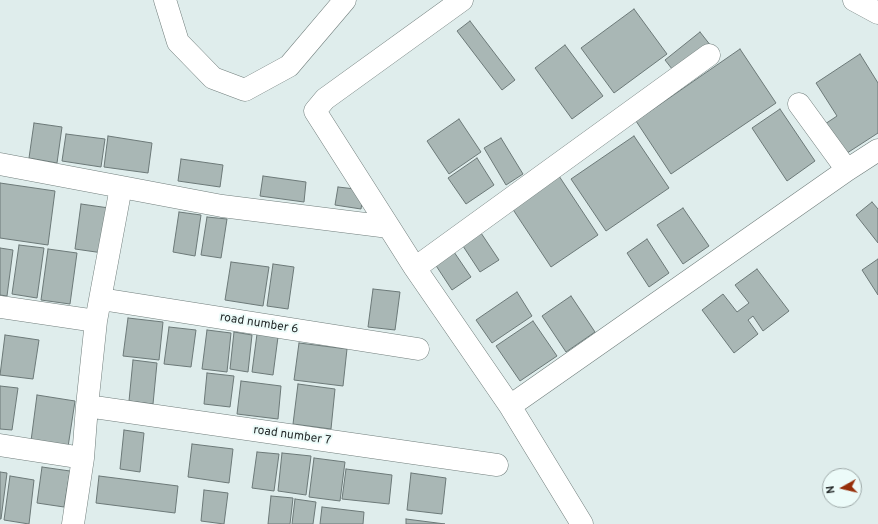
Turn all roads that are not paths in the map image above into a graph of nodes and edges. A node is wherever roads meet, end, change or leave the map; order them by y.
1 (165, 0) edge
2 (345, 0) edge
3 (462, 0) edge
4 (854, 0) edge
5 (878, 13) edge
6 (709, 55) dead end
7 (799, 104) dead end
8 (878, 150) edge
9 (0, 164) edge
10 (847, 170) junction
11 (121, 187) junction
12 (390, 226) junction
13 (415, 268) junction
14 (101, 299) junction
15 (0, 307) edge
16 (96, 321) junction
17 (418, 349) dead end
18 (87, 406) junction
19 (510, 406) junction
20 (0, 445) edge
21 (83, 458) junction
22 (497, 465) dead end
23 (73, 524) edge
24 (582, 524) edge

1 - 2 street
3 - 12 street
4 - 5 street
6 - 13 street
7 - 10 street
8 - 10 street
9 - 11 street
10 - 19 street
11 - 12 street
11 - 14 street
12 - 13 street
13 - 19 street
14 - 16 street
14 - 17 street, road number 6
15 - 16 street
16 - 18 street
18 - 21 street
18 - 22 street, road number 7
19 - 24 street
20 - 21 street
21 - 23 street

